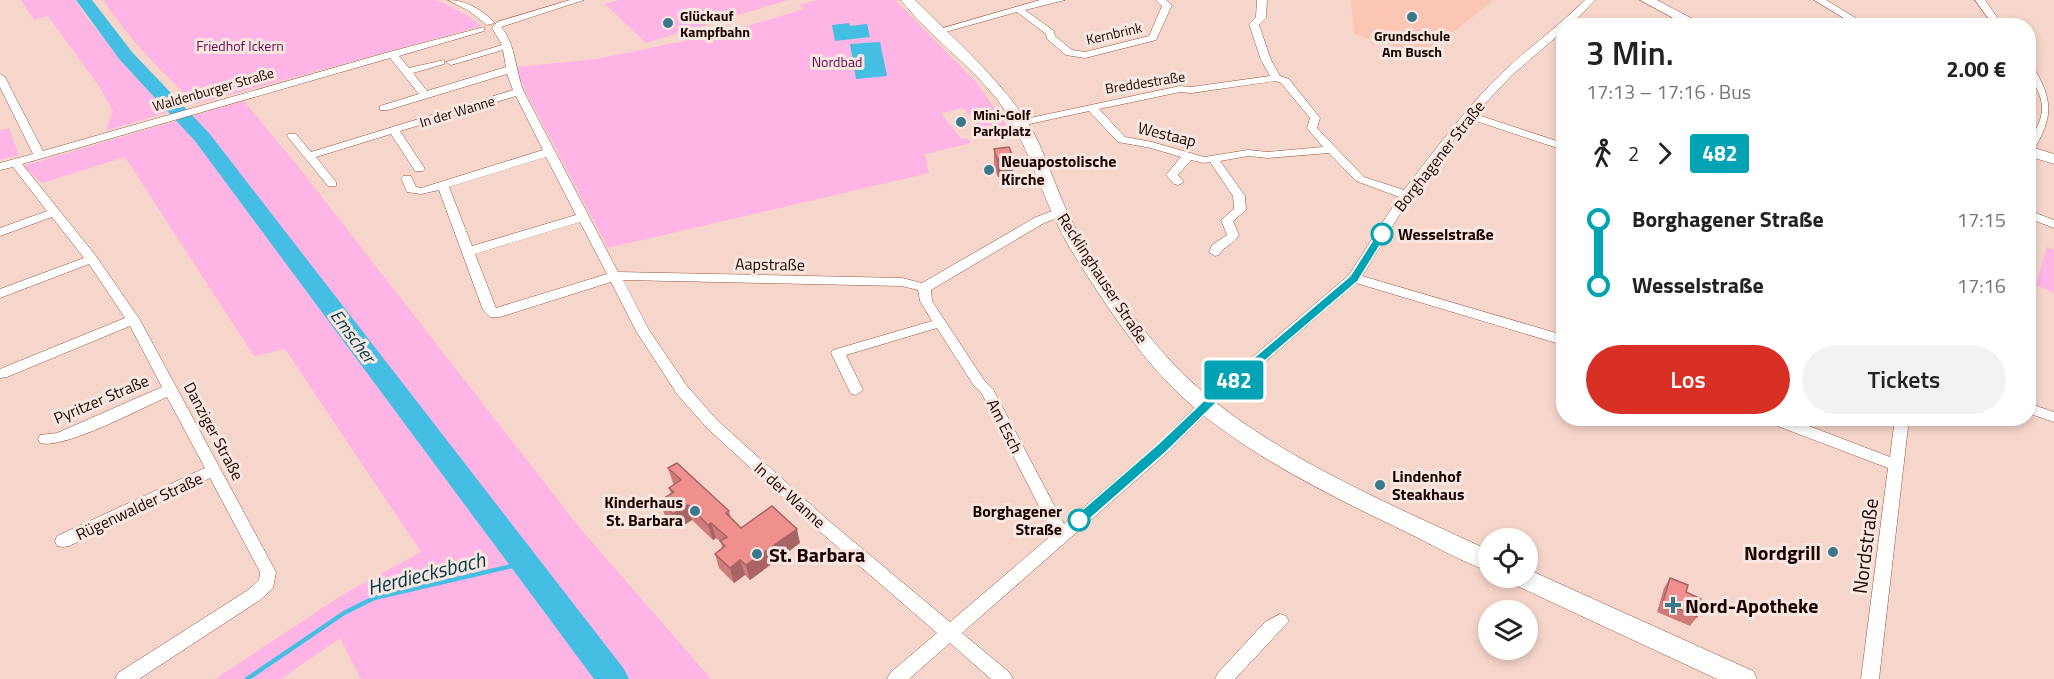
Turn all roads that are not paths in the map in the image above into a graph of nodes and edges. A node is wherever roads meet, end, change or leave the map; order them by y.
1 (453, 0) edge
2 (579, 0) edge
3 (908, 0) edge
4 (1060, 0) edge
5 (1161, 0) edge
6 (1262, 0) edge
7 (1590, 0) edge
8 (1647, 0) edge
9 (1819, 0) edge
10 (1980, 0) edge
11 (1018, 9) junction
12 (1571, 18) edge
13 (1684, 18) edge
14 (1851, 18) edge
15 (1993, 18) edge
16 (492, 26) junction
17 (938, 31) junction
18 (1556, 32) edge
19 (507, 46) junction
20 (392, 54) junction
21 (511, 69) junction
22 (407, 72) junction
23 (2036, 74) edge
24 (0, 77) edge
25 (1276, 78) junction
26 (2049, 89) edge
27 (519, 92) junction
28 (425, 95) junction
29 (5, 96) edge
30 (1091, 107) junction
31 (384, 108) dead end
32 (1468, 115) junction
33 (1020, 123) junction
34 (394, 129) junction
35 (292, 136) dead end
36 (2036, 140) edge
37 (1556, 145) edge
38 (1332, 149) junction
39 (549, 152) junction
40 (2036, 153) edge
41 (39, 155) junction
42 (308, 156) junction
43 (1188, 156) junction
44 (1213, 159) junction
45 (2054, 159) edge
46 (15, 162) junction
47 (0, 167) edge
48 (418, 169) dead end
49 (406, 178) dead end
50 (1178, 182) dead end
51 (332, 184) dead end
52 (443, 185) junction
53 (1406, 195) junction
54 (55, 212) junction
55 (1059, 213) junction
56 (583, 217) junction
57 (2036, 217) edge
58 (2054, 224) edge
59 (0, 232) edge
60 (467, 252) junction
61 (1215, 252) dead end
62 (92, 259) junction
63 (615, 276) junction
64 (1354, 279) junction
65 (924, 288) junction
66 (0, 294) edge
67 (133, 320) junction
68 (939, 323) junction
69 (1556, 333) edge
70 (2, 374) dead end
71 (171, 388) junction
72 (856, 390) dead end
73 (1206, 405) junction
74 (2036, 411) edge
75 (2054, 417) edge
76 (1793, 426) edge
77 (1901, 426) edge
78 (45, 439) dead end
79 (1896, 465) junction
80 (214, 470) junction
81 (1062, 535) junction
82 (63, 541) dead end
83 (1478, 556) edge
84 (1538, 584) edge
85 (1280, 621) dead end
86 (951, 632) junction
87 (124, 679) edge
88 (896, 679) edge
89 (1004, 679) edge
90 (1224, 679) edge
91 (1744, 679) edge
92 (1870, 679) edge

1 - 16 street, In der Wanne
2 - 16 street
3 - 17 street, Recklinghauser Straße
4 - 11 street
5 - 11 street, Kernbrink
6 - 25 street
7 - 12 street, Borghagener Straße
8 - 13 street
9 - 14 street
10 - 15 street
11 - 17 street
16 - 19 street, In der Wanne
16 - 20 street, Waldenburger Straße
17 - 33 street, Recklinghauser Straße
18 - 32 street, Borghagener Straße
19 - 21 street, In der Wanne
19 - 22 street
20 - 22 street, In der Wanne
20 - 41 street, Waldenburger Straße
21 - 27 street, In der Wanne
21 - 28 street, In der Wanne
22 - 28 street, In der Wanne
23 - 26 street
24 - 29 street
25 - 30 street, Breddestraße
25 - 38 street
26 - 36 street
27 - 34 street, In der Wanne
27 - 39 street, In der Wanne
28 - 31 street, In der Wanne
29 - 41 street
30 - 33 street, Breddestraße
30 - 43 street, Westaap
32 - 37 street
32 - 53 street, Borghagener Straße
33 - 55 street, Recklinghauser Straße
34 - 42 street, In der Wanne
34 - 48 street, In der Wanne
35 - 42 street
38 - 44 street, Westaap
38 - 53 street
39 - 52 street
39 - 56 street, In der Wanne
40 - 45 street
41 - 46 street, Waldenburger Straße
42 - 51 street
43 - 44 street, Westaap
43 - 50 street
44 - 61 street, Westaap
46 - 47 street, Waldenburger Straße
46 - 54 street, Danziger Straße
49 - 52 street
52 - 60 street
53 - 64 street, Borghagener Straße
54 - 59 street
54 - 62 street, Danziger Straße
55 - 65 street
55 - 73 street, Recklinghauser Straße
56 - 60 street
56 - 63 street, In der Wanne
57 - 58 street
60 - 63 street
62 - 66 street
62 - 67 street, Danziger Straße
63 - 65 street, Aapstraße
63 - 86 street, In der Wanne
64 - 69 street
64 - 73 street, Borghagener Straße
65 - 68 street, Am Esch
67 - 70 street
67 - 71 street, Danziger Straße
68 - 72 street
68 - 81 street, Am Esch
71 - 78 street, Pyritzer Straße
71 - 80 street, Danziger Straße
73 - 81 street, Borghagener Straße
73 - 83 street, Recklinghauser Straße
74 - 75 street
76 - 79 street
77 - 79 street, Nordstraße
79 - 92 street, Nordstraße
80 - 82 street, Rügenwalder Straße
80 - 87 street, Danziger Straße
81 - 86 street, Borghagener Straße
84 - 91 street
85 - 90 street
86 - 88 street, Borghagener Straße
86 - 89 street, In der Wanne

